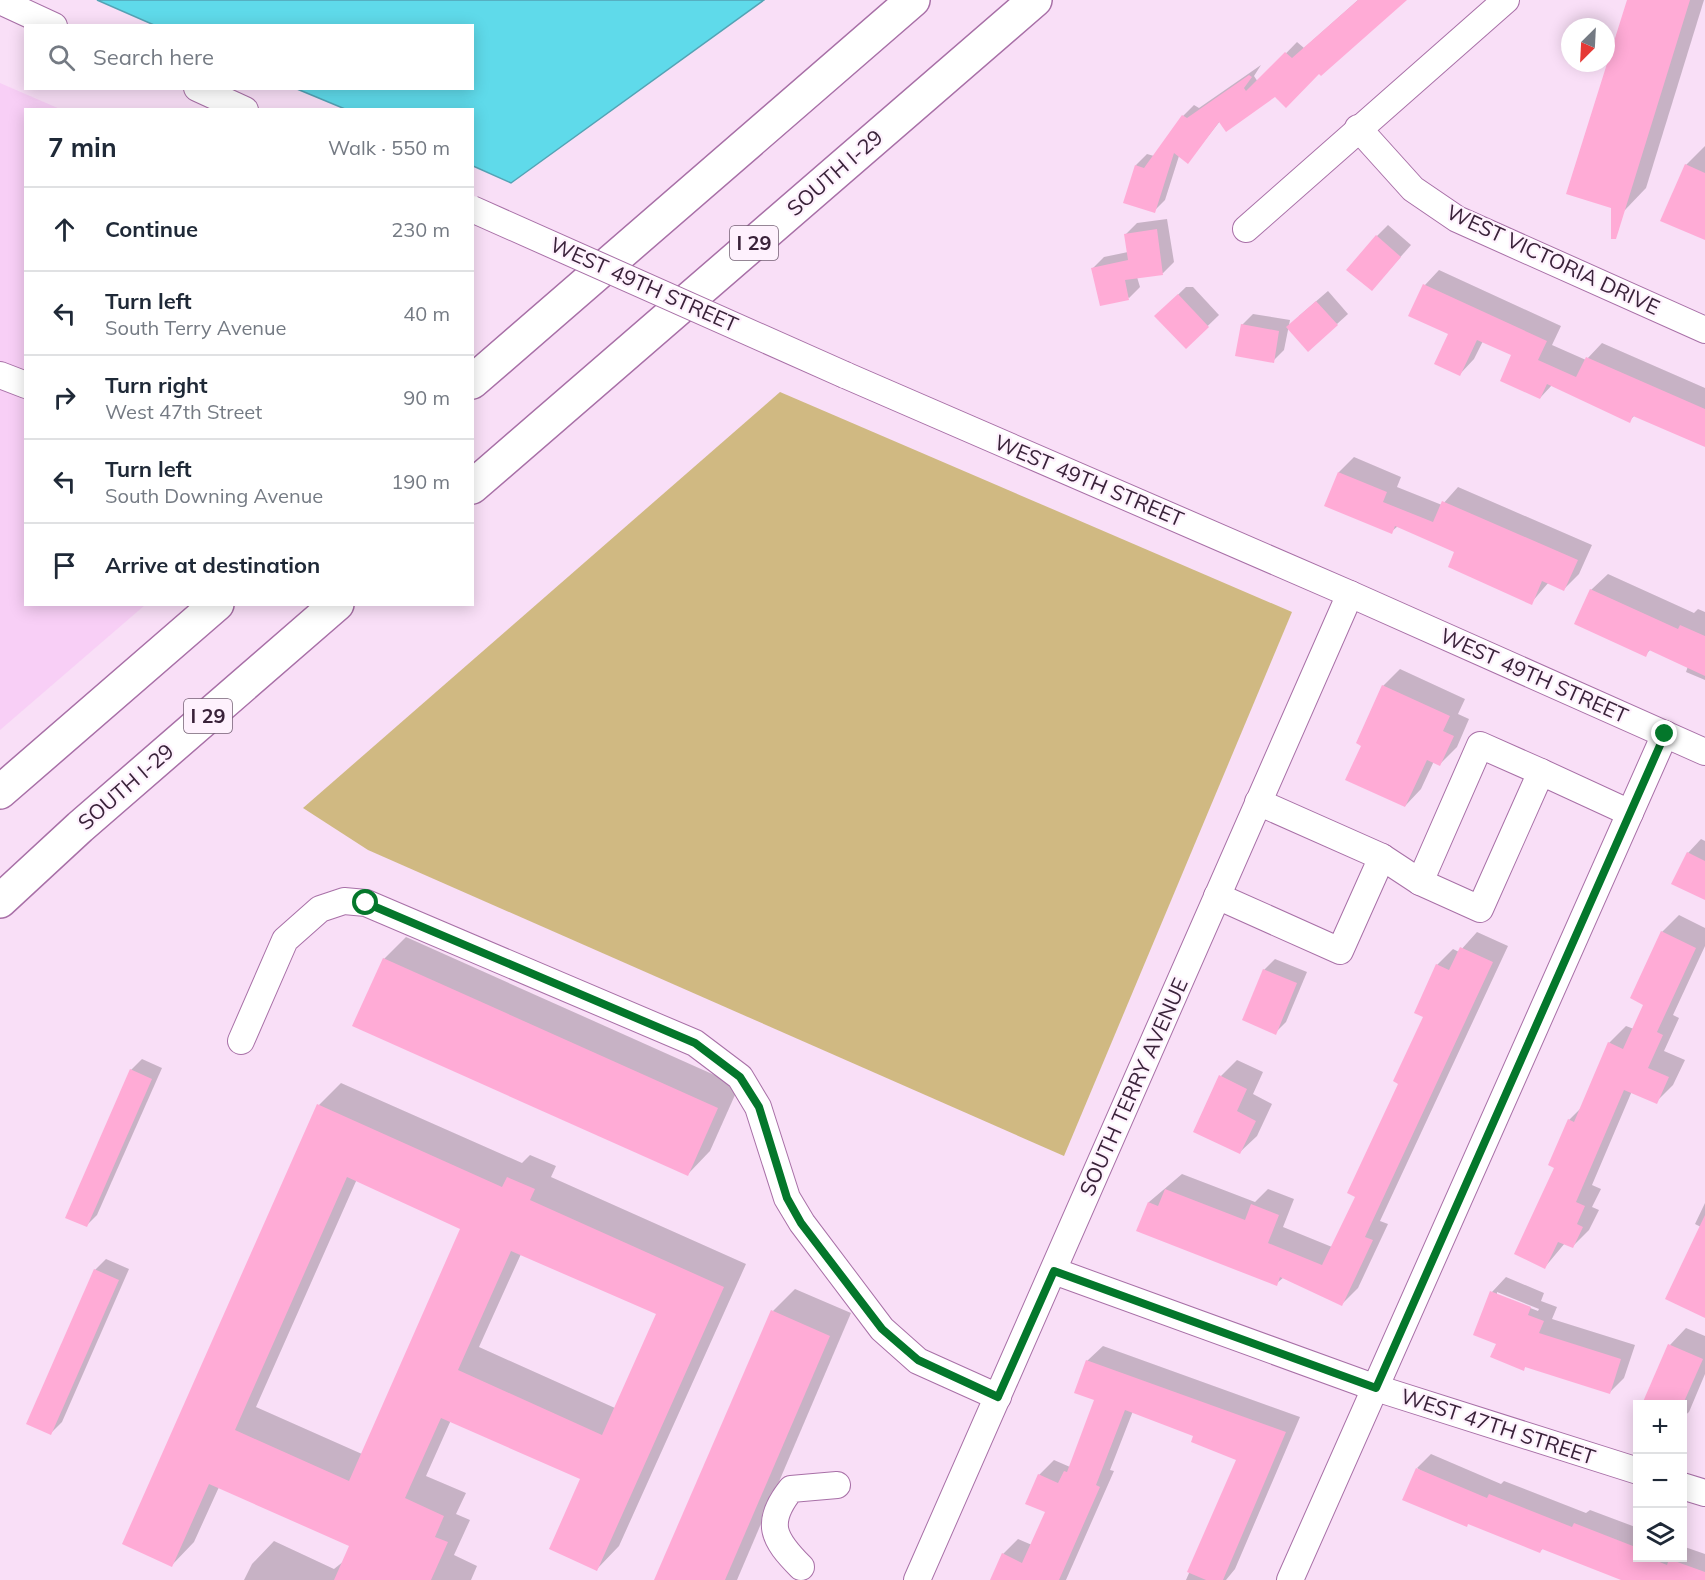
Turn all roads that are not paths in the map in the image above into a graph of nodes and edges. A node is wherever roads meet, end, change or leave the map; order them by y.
1 (913, 0) edge
2 (1035, 0) edge
3 (1506, 0) edge
4 (0, 1) edge
5 (50, 24) edge
6 (201, 90) edge
7 (241, 108) edge
8 (1358, 128) junction
9 (474, 210) edge
10 (1246, 229) dead end
11 (1705, 330) edge
12 (0, 375) edge
13 (474, 380) edge
14 (24, 385) edge
15 (474, 485) edge
16 (1350, 594) junction
17 (215, 606) edge
18 (335, 606) edge
19 (1665, 734) junction
20 (1705, 752) edge
21 (1541, 772) junction
22 (0, 792) edge
23 (1258, 802) junction
24 (1630, 813) junction
25 (1382, 857) junction
26 (1420, 882) junction
27 (1217, 896) junction
28 (0, 901) edge
29 (241, 1041) dead end
30 (1054, 1271) junction
31 (1376, 1388) junction
32 (998, 1397) junction
33 (1633, 1469) edge
34 (837, 1485) dead end
35 (1687, 1487) edge
36 (1705, 1493) edge
37 (801, 1567) dead end
38 (917, 1580) edge
39 (1290, 1580) edge

1 - 13 highway
2 - 15 highway, SOUTH I-29 / I 29
3 - 8 street
4 - 5 street
6 - 7 street
8 - 10 street
8 - 11 street, WEST VICTORIA DRIVE
9 - 16 street, WEST 49TH STREET, bridge
12 - 14 street
16 - 19 street, WEST 49TH STREET
16 - 23 street, SOUTH TERRY AVENUE
17 - 22 highway
18 - 28 highway, SOUTH I-29 / I 29
19 - 20 street, WEST 49TH STREET
19 - 24 street
21 - 24 street
21 - 26 street
21 - 26 street
23 - 25 street
23 - 27 street, SOUTH TERRY AVENUE
24 - 31 street
25 - 26 street
25 - 27 street
27 - 30 street, SOUTH TERRY AVENUE
29 - 32 street
30 - 31 street, WEST 47TH STREET
30 - 32 street, SOUTH TERRY AVENUE
31 - 33 street, WEST 47TH STREET
31 - 39 street
32 - 38 street, SOUTH TERRY AVENUE
34 - 37 street
35 - 36 street

